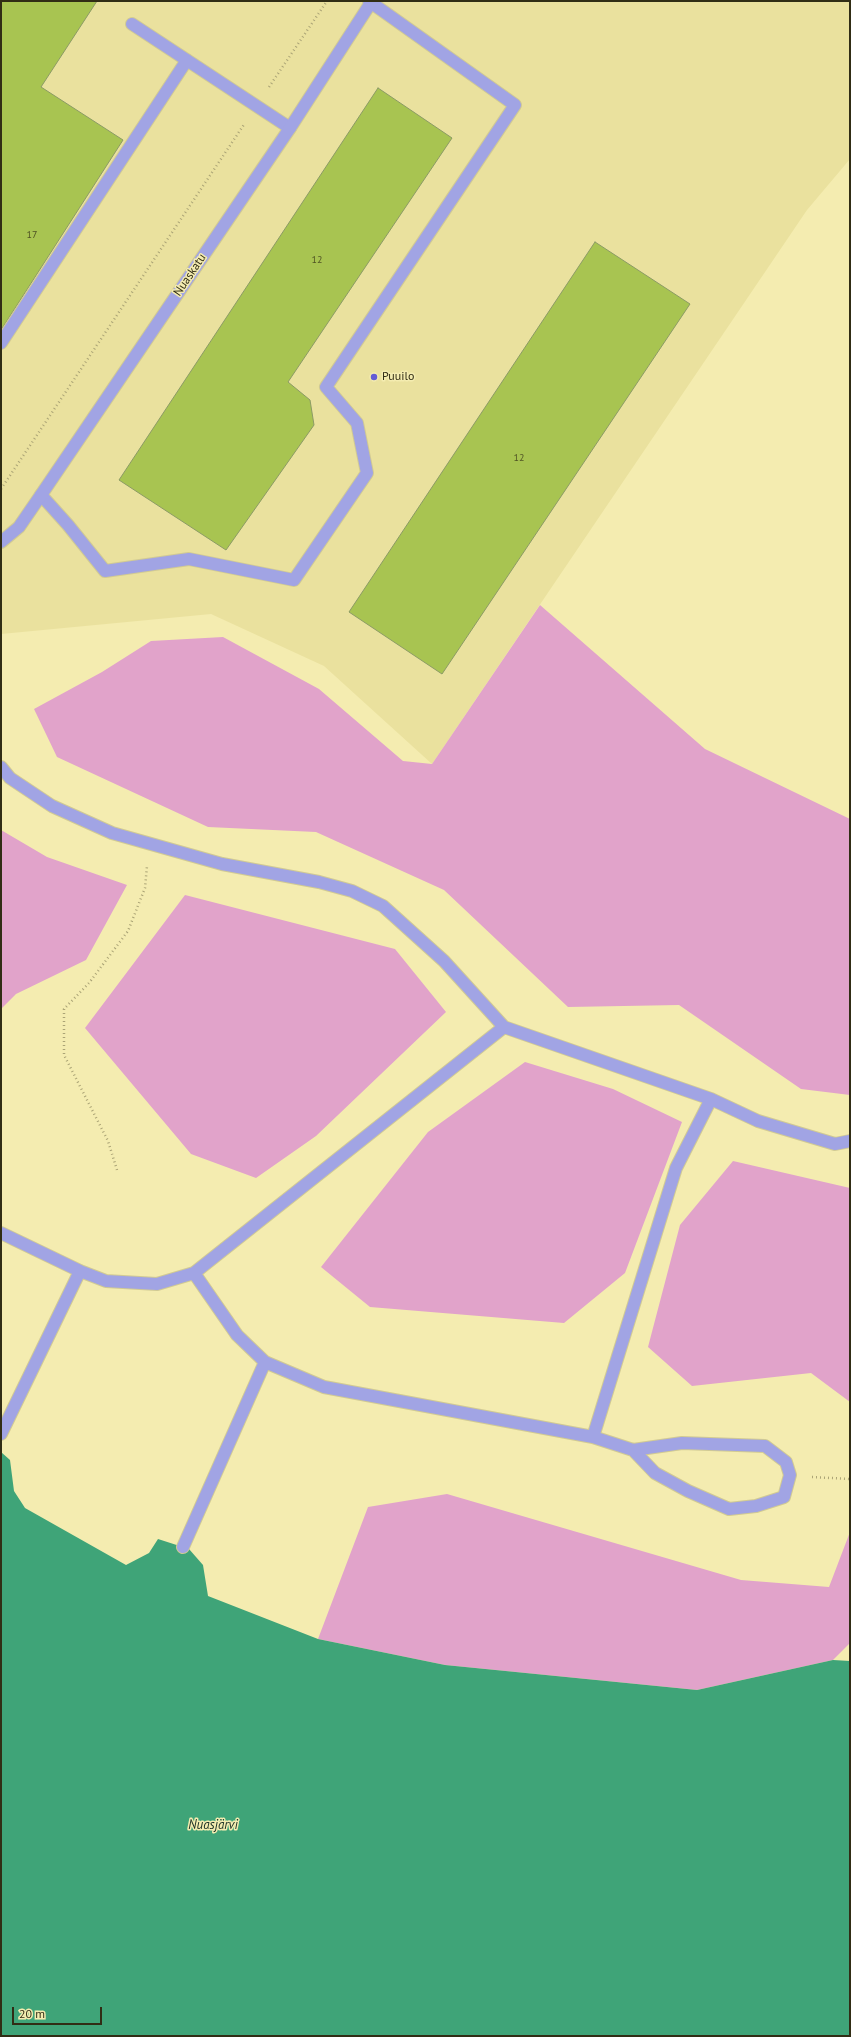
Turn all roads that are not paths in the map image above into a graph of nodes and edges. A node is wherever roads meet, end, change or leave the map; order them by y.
1 (371, 1) edge
2 (132, 24) dead end
3 (187, 60) junction
4 (290, 128) junction
5 (1, 343) edge
6 (41, 495) junction
7 (1, 542) edge
8 (1, 767) edge
9 (504, 1027) junction
10 (711, 1099) junction
11 (850, 1141) edge
12 (1, 1233) edge
13 (80, 1271) junction
14 (194, 1273) junction
15 (265, 1362) junction
16 (1, 1434) edge
17 (593, 1437) junction
18 (633, 1450) junction
19 (183, 1547) dead end

1 - 4 street, Nuaskatu
1 - 6 street
2 - 3 street
3 - 4 street
3 - 5 street
4 - 6 street, Nuaskatu
6 - 7 street, Nuaskatu
8 - 9 street
9 - 10 street
9 - 14 street
10 - 11 street
10 - 17 street
12 - 13 street
13 - 14 street
13 - 16 street
14 - 15 street
15 - 17 street
15 - 19 street
17 - 18 street
18 - 18 street

